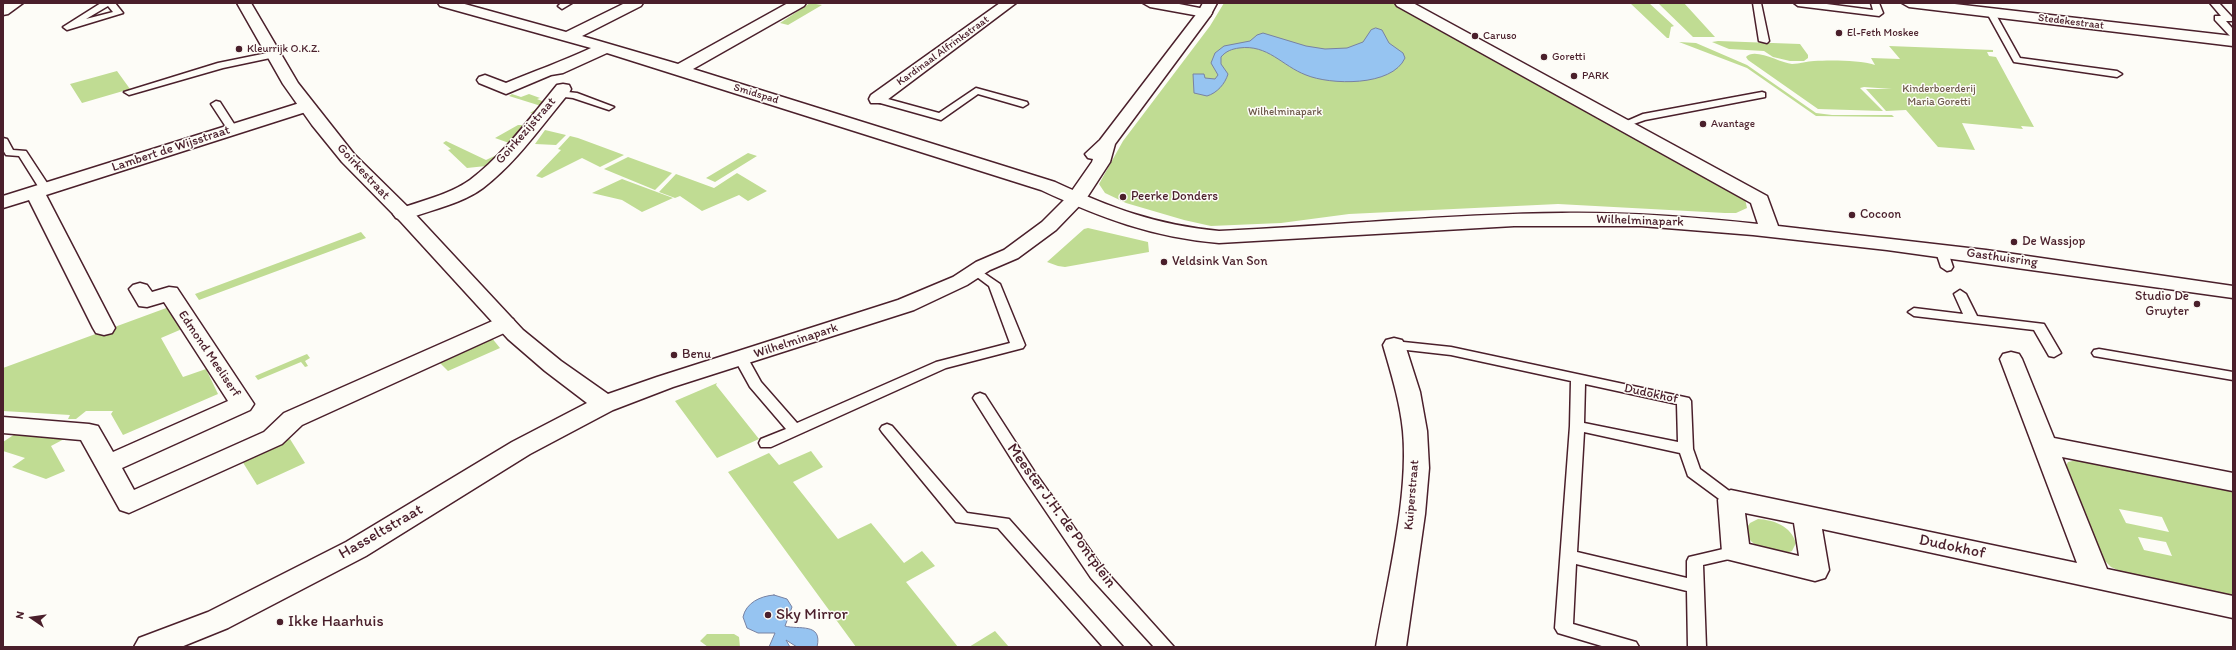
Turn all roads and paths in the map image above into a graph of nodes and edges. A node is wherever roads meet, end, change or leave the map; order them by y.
1 (16, 3) edge
2 (107, 3) edge
3 (110, 3) edge
4 (244, 3) edge
5 (445, 3) edge
6 (636, 3) edge
7 (799, 3) edge
8 (1009, 3) edge
9 (1150, 3) edge
10 (1403, 3) edge
11 (1757, 3) edge
12 (1798, 3) edge
13 (1875, 3) edge
14 (1908, 3) edge
15 (2214, 3) edge
16 (1207, 8) edge
17 (3, 11) edge
18 (1990, 13) junction
19 (2233, 34) edge
20 (568, 37) junction
21 (1764, 41) dead end
22 (2233, 41) edge
23 (607, 47) junction
24 (272, 55) junction
25 (679, 70) junction
26 (2117, 74) dead end
27 (485, 80) dead end
28 (561, 91) joint
29 (129, 92) dead end
30 (1762, 95) dead end
31 (877, 99) joint
32 (216, 104) dead end
33 (1023, 104) dead end
34 (306, 106) junction
35 (609, 107) dead end
36 (1625, 124) junction
37 (232, 130) junction
38 (3, 141) edge
39 (40, 191) junction
40 (1071, 196) junction
41 (3, 202) edge
42 (403, 214) junction
43 (1770, 230) junction
44 (979, 269) junction
45 (140, 289) dead end
46 (2227, 291) edge
47 (1960, 294) dead end
48 (2233, 308) edge
49 (1914, 312) dead end
50 (1972, 319) junction
51 (505, 324) junction
52 (104, 328) dead end
53 (1394, 345) joint
54 (2054, 353) dead end
55 (2098, 353) dead end
56 (741, 358) junction
57 (2011, 359) dead end
58 (2233, 376) edge
59 (1578, 379) junction
60 (980, 398) dead end
61 (605, 404) junction
62 (3, 425) edge
63 (1577, 426) junction
64 (887, 429) dead end
65 (794, 430) junction
66 (766, 443) dead end
67 (2046, 445) junction
68 (1686, 449) junction
69 (108, 464) junction
70 (2233, 482) edge
71 (1731, 500) junction
72 (1806, 516) junction
73 (1736, 552) junction
74 (1568, 556) junction
75 (2097, 578) junction
76 (1695, 587) junction
77 (2233, 607) edge
78 (150, 647) edge
79 (1114, 647) edge
80 (1166, 647) edge
81 (1391, 647) edge
82 (1630, 647) edge
83 (1697, 647) edge

1 - 17 street
2 - 3 lane
4 - 24 street, Goirkestraat
5 - 20 street, Smidspad
6 - 20 street
7 - 25 street
8 - 31 street, Kardinaal Alfrinkstraat
9 - 16 street
10 - 36 street
11 - 21 lane
12 - 13 lane
14 - 18 street, Stedekestraat
15 - 19 lane
16 - 40 street, Wilhelminapark
18 - 22 street, Stedekestraat
18 - 26 lane
20 - 23 street, Smidspad
23 - 25 street, Smidspad
23 - 27 street
24 - 29 lane
24 - 34 street, Goirkestraat
25 - 40 street, Smidspad
28 - 35 lane
28 - 42 street, Goirkezijstraat
30 - 36 lane
31 - 33 lane
32 - 37 lane
34 - 37 street, Lambert de Wijsstraat
34 - 42 street, Goirkestraat
36 - 43 street
37 - 39 street, Lambert de Wijsstraat
38 - 39 lane
39 - 41 street, Lambert de Wijsstraat
39 - 52 street
40 - 43 street, Wilhelminapark
40 - 44 street, Wilhelminapark
42 - 51 street, Goirkestraat
43 - 46 street, Gasthuisring
44 - 56 street, Wilhelminapark
44 - 65 lane
45 - 69 street, Edmond Meeliserf
46 - 48 street
47 - 50 lane
49 - 50 lane
50 - 54 lane
51 - 61 street, Goirkestraat
51 - 69 street
53 - 59 lane
53 - 81 street, Kuiperstraat
55 - 58 lane
56 - 61 street, Wilhelminapark
56 - 65 lane
57 - 67 street
59 - 63 lane
59 - 68 lane, Dudokhof
60 - 80 lane, Meester J.H. de Pontplein
61 - 78 street, Hasseltstraat
62 - 69 street
63 - 68 lane
63 - 74 lane
64 - 79 lane
65 - 66 lane
67 - 70 street
67 - 75 street
68 - 71 lane
71 - 72 street, Dudokhof
71 - 73 street
72 - 73 street
72 - 75 street, Dudokhof
73 - 76 lane
74 - 76 lane
74 - 82 lane
75 - 77 street, Dudokhof
76 - 83 lane

